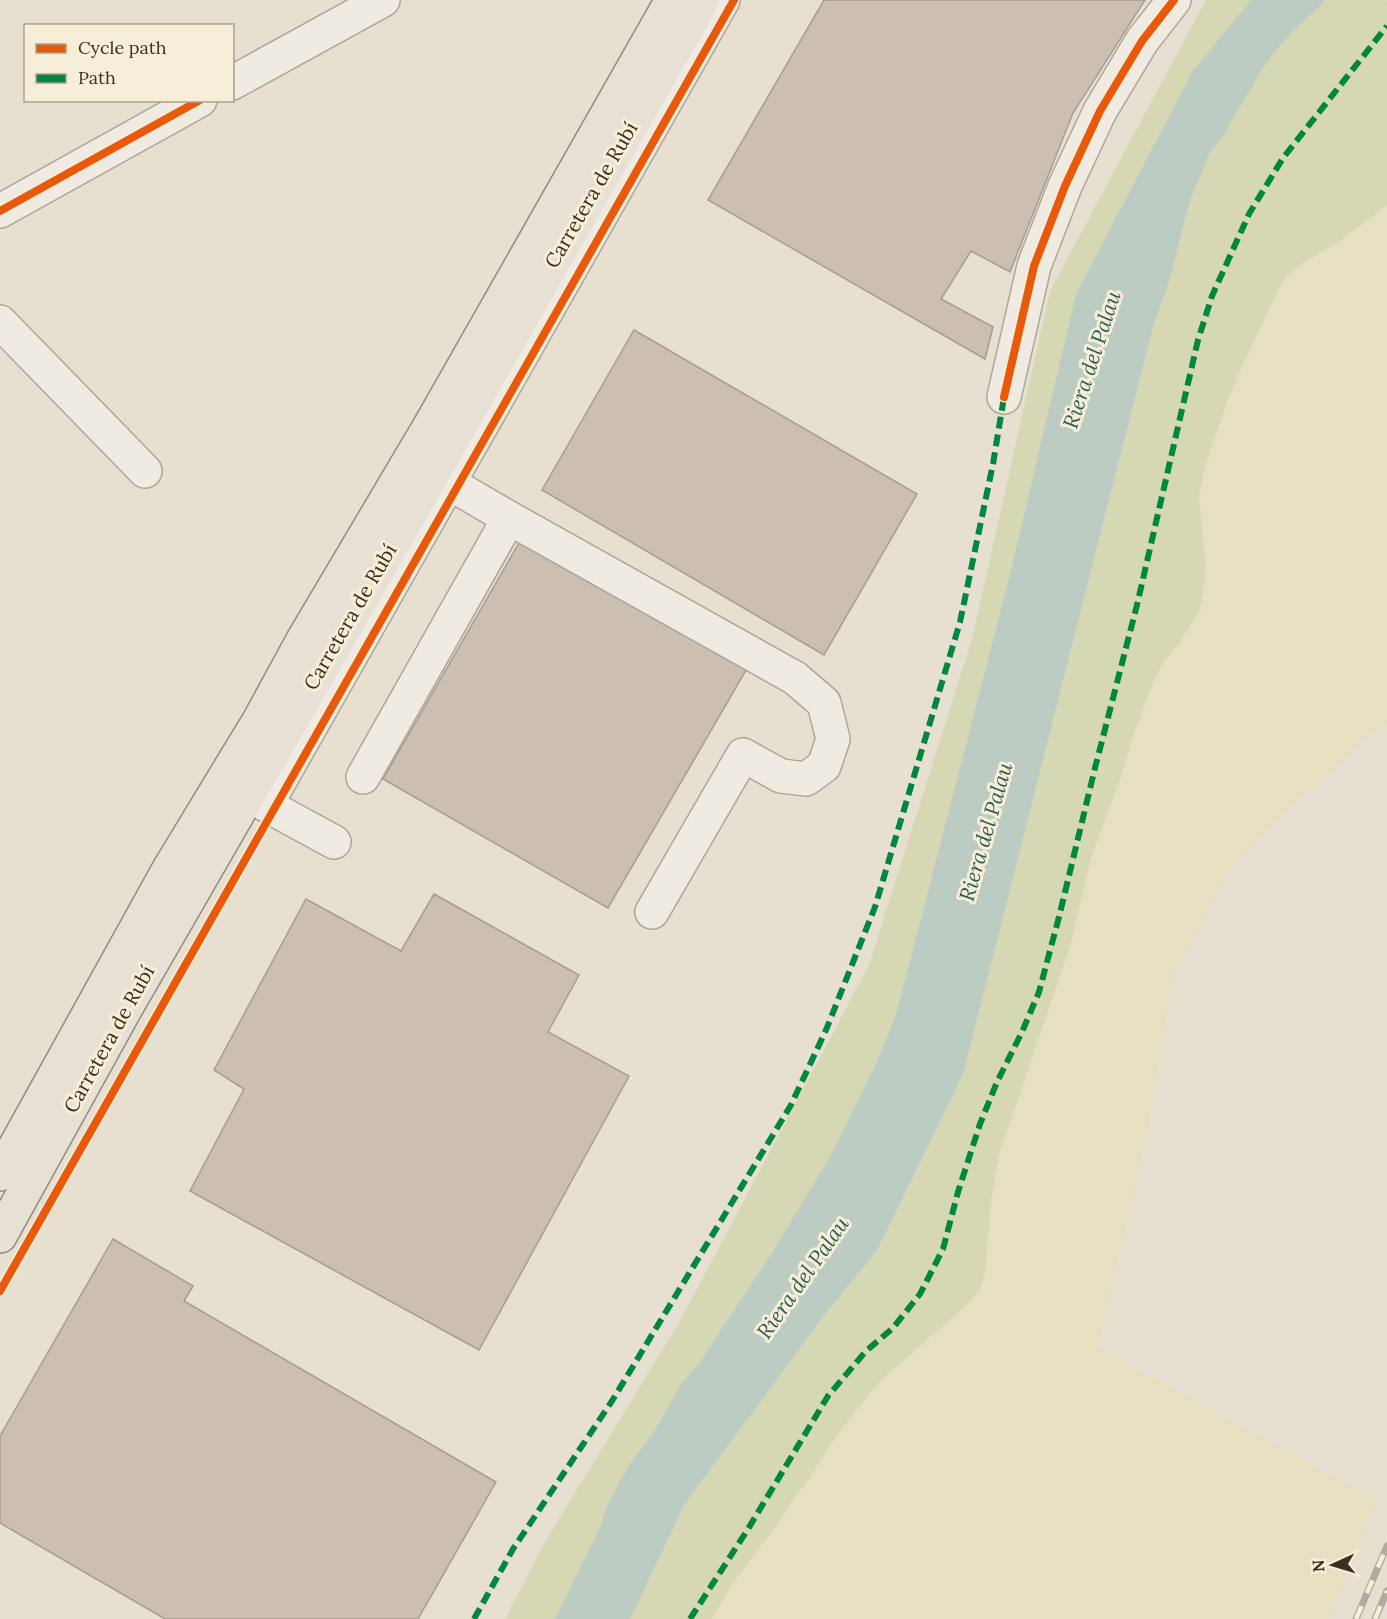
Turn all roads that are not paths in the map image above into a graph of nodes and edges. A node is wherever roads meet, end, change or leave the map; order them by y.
1 (382, 0) edge
2 (703, 0) edge
3 (723, 0) edge
4 (1174, 0) edge
5 (660, 8) edge
6 (234, 82) edge
7 (196, 102) edge
8 (0, 211) edge
9 (0, 322) edge
10 (1004, 397) dead end
11 (145, 471) dead end
12 (449, 483) junction
13 (509, 518) junction
14 (363, 777) dead end
15 (334, 842) dead end
16 (652, 912) dead end
17 (0, 1174) edge
18 (0, 1236) edge

1 - 6 street
2 - 18 main road, Carretera de Rubí
3 - 12 street
4 - 10 street
5 - 17 main road, Carretera de Rubí
7 - 8 street
9 - 11 street
12 - 13 street
12 - 15 street
13 - 14 street
13 - 16 street

